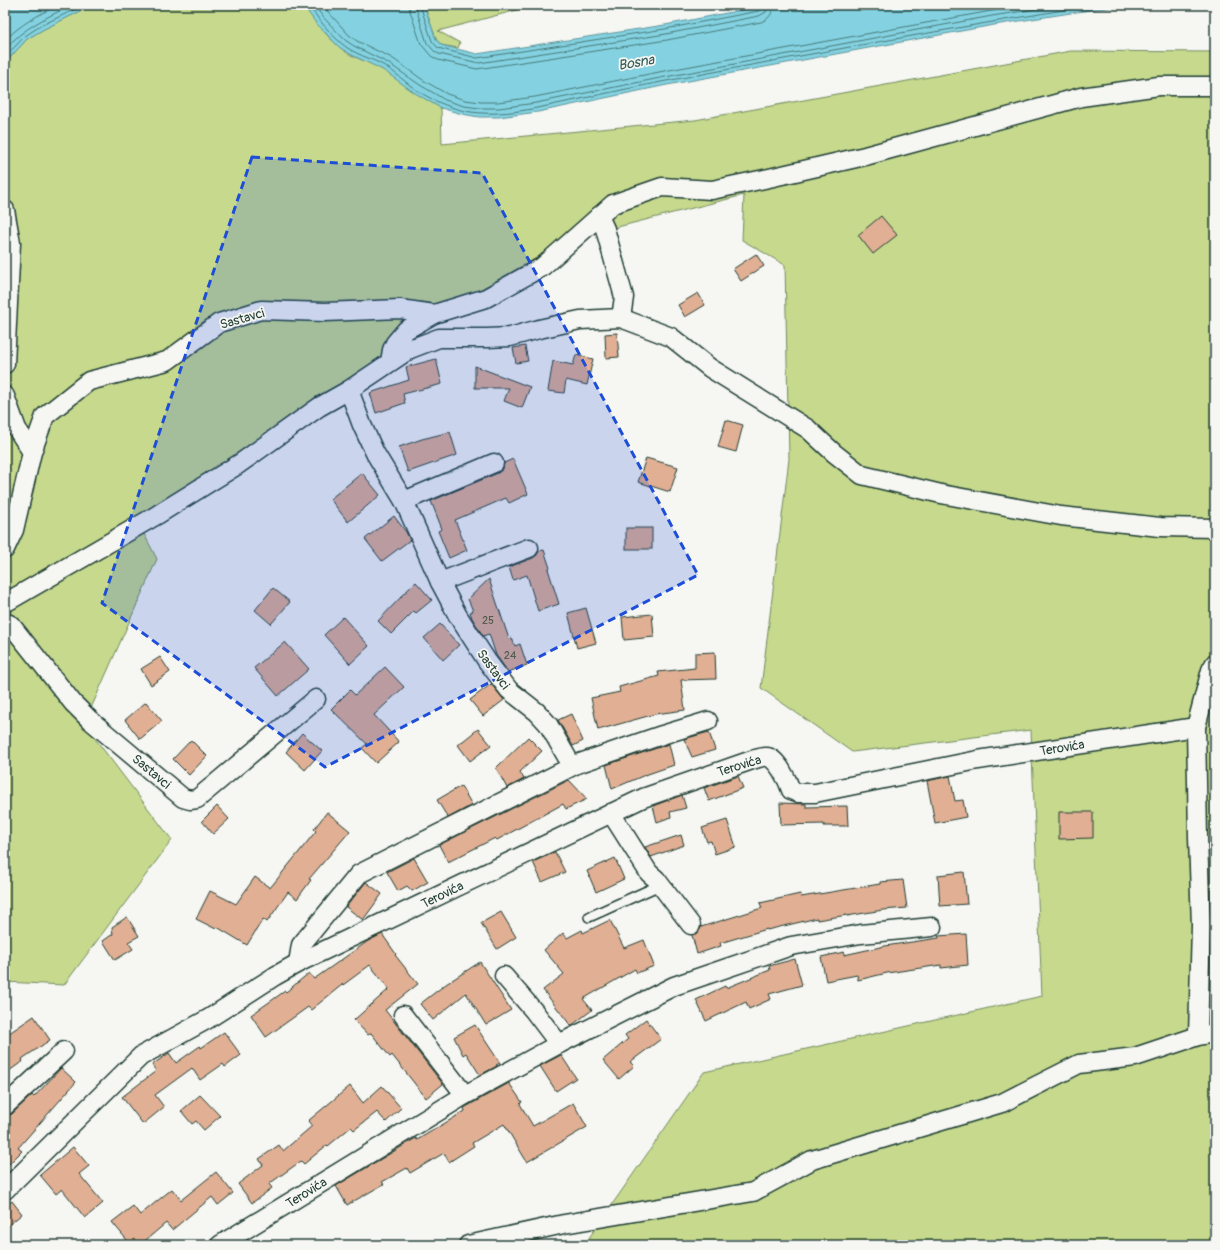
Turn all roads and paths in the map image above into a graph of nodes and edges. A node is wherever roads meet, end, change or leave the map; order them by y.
1 (1215, 86) edge
2 (5, 210) edge
3 (599, 216) junction
4 (434, 314) junction
5 (621, 318) junction
6 (390, 362) junction
7 (5, 364) edge
8 (350, 390) junction
9 (5, 396) edge
10 (32, 452) junction
11 (494, 463) dead end
12 (404, 500) junction
13 (1215, 528) edge
14 (529, 548) dead end
15 (5, 549) edge
16 (440, 582) junction
17 (5, 603) edge
18 (5, 622) edge
19 (1215, 663) edge
20 (316, 699) dead end
21 (708, 721) dead end
22 (1196, 727) junction
23 (572, 766) junction
24 (611, 813) junction
25 (660, 885) junction
26 (589, 917) dead end
27 (691, 925) dead end
28 (932, 927) dead end
29 (298, 963) junction
30 (504, 976) dead end
31 (404, 1015) dead end
32 (1206, 1035) edge
33 (559, 1044) junction
34 (64, 1051) dead end
35 (465, 1095) junction
36 (5, 1106) edge
37 (5, 1190) edge
38 (220, 1245) edge
39 (468, 1245) edge

1 - 3 street
2 - 7 street
3 - 4 street
3 - 5 street
4 - 6 street
4 - 10 street, Sastavci
5 - 6 street
5 - 13 street
6 - 8 street
8 - 12 street, Sastavci
8 - 17 street
9 - 10 street
10 - 15 street, Sastavci
11 - 12 street
12 - 16 street, Sastavci
14 - 16 street
16 - 23 street, Sastavci
18 - 20 street, Sastavci
19 - 22 street
21 - 23 street
22 - 24 street, Terovića
22 - 32 street
23 - 29 street
24 - 25 street
24 - 29 street, Terovića
25 - 26 lane
25 - 27 street
28 - 33 street, Terovića
29 - 37 street, Terovića
30 - 33 street
31 - 35 street
32 - 39 street
33 - 35 street, Terovića
34 - 36 street
35 - 38 street, Terovića

